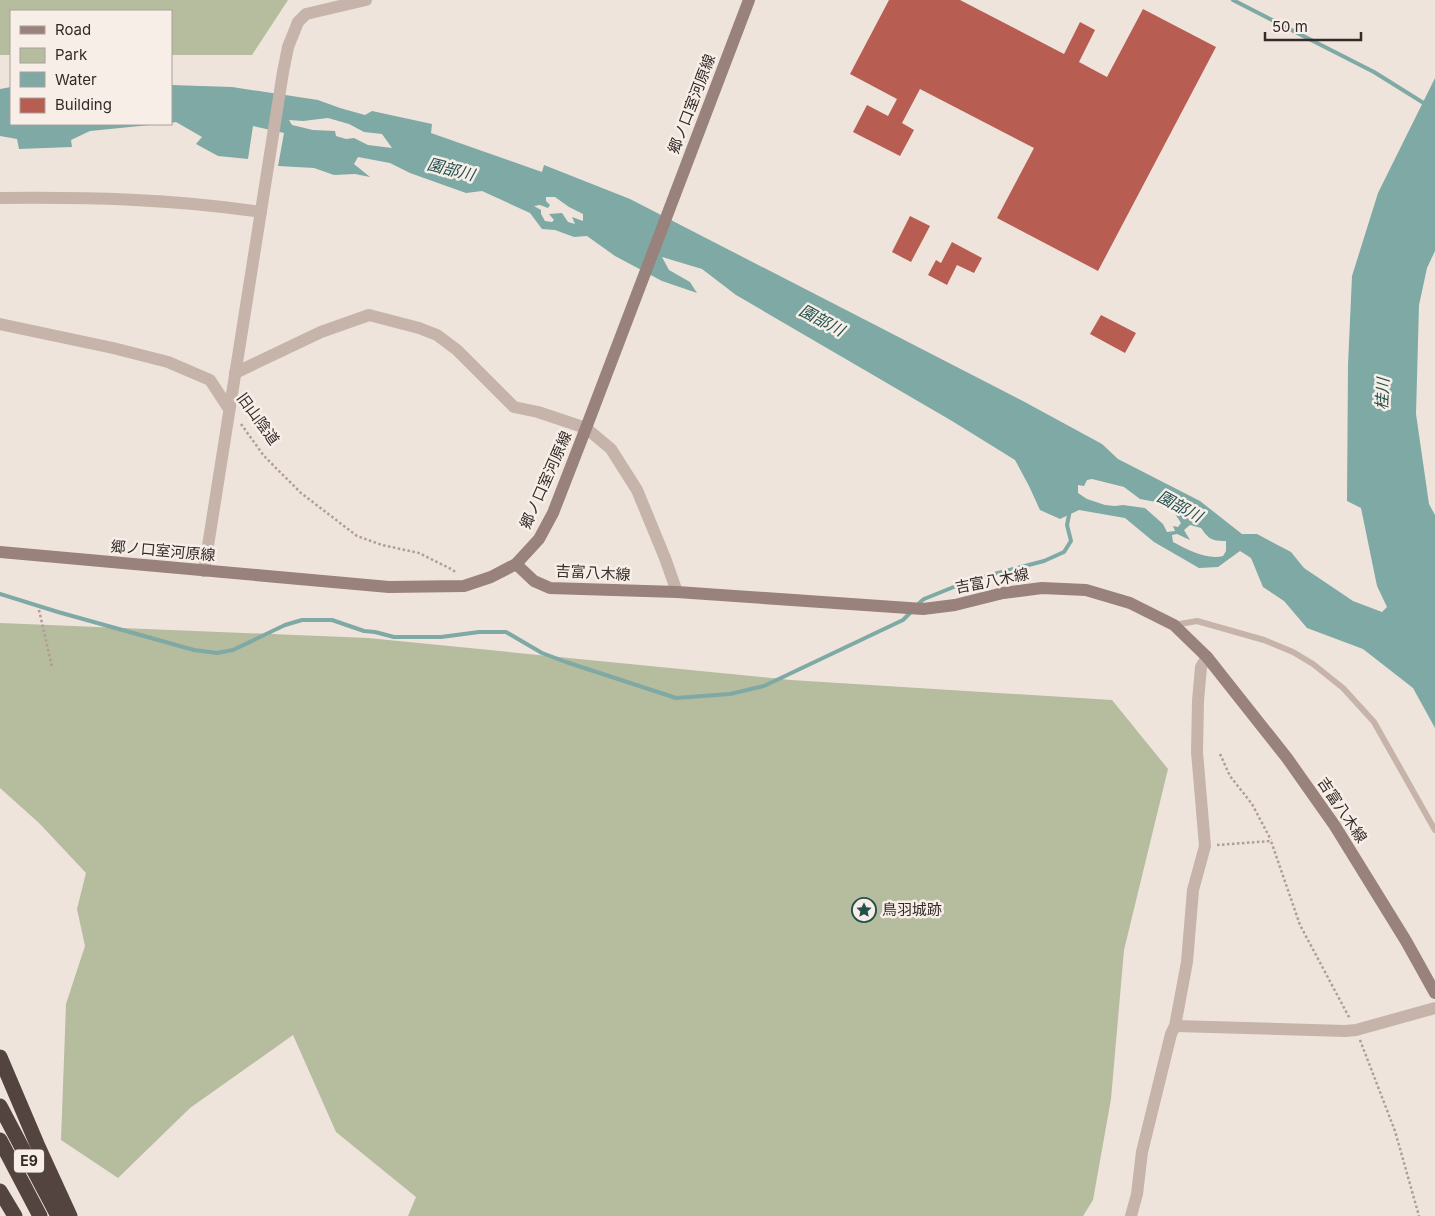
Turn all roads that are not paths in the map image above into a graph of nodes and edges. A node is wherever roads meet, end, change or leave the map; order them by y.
1 (366, 0) edge
2 (749, 0) edge
3 (0, 198) edge
4 (262, 207) junction
5 (0, 324) edge
6 (235, 373) junction
7 (229, 409) junction
8 (586, 428) junction
9 (0, 552) edge
10 (516, 564) junction
11 (204, 571) junction
12 (677, 592) junction
13 (1174, 626) junction
14 (1207, 656) junction
15 (1435, 830) edge
16 (1435, 993) edge
17 (1435, 1008) edge
18 (1175, 1026) junction
19 (0, 1057) edge
20 (0, 1106) edge
21 (0, 1140) edge
22 (0, 1191) edge
23 (15, 1216) edge
24 (40, 1216) edge
25 (58, 1216) edge
26 (70, 1216) edge
27 (1131, 1216) edge

1 - 4 street
2 - 8 main road, 郷ノ口室河原線
3 - 4 street
4 - 6 street
5 - 7 street, 旧山陰道
6 - 7 street
6 - 8 street
7 - 11 street
8 - 10 main road, 郷ノ口室河原線
8 - 12 street
9 - 11 main road, 郷ノ口室河原線
10 - 11 main road, 郷ノ口室河原線
10 - 12 main road, 吉富八木線
12 - 13 main road, 吉富八木線
13 - 14 main road, 吉富八木線
13 - 15 lane
14 - 16 main road, 吉富八木線
14 - 18 street
17 - 18 street
18 - 27 street
19 - 26 highway
20 - 25 highway, E9
21 - 24 highway, E9
22 - 23 highway

